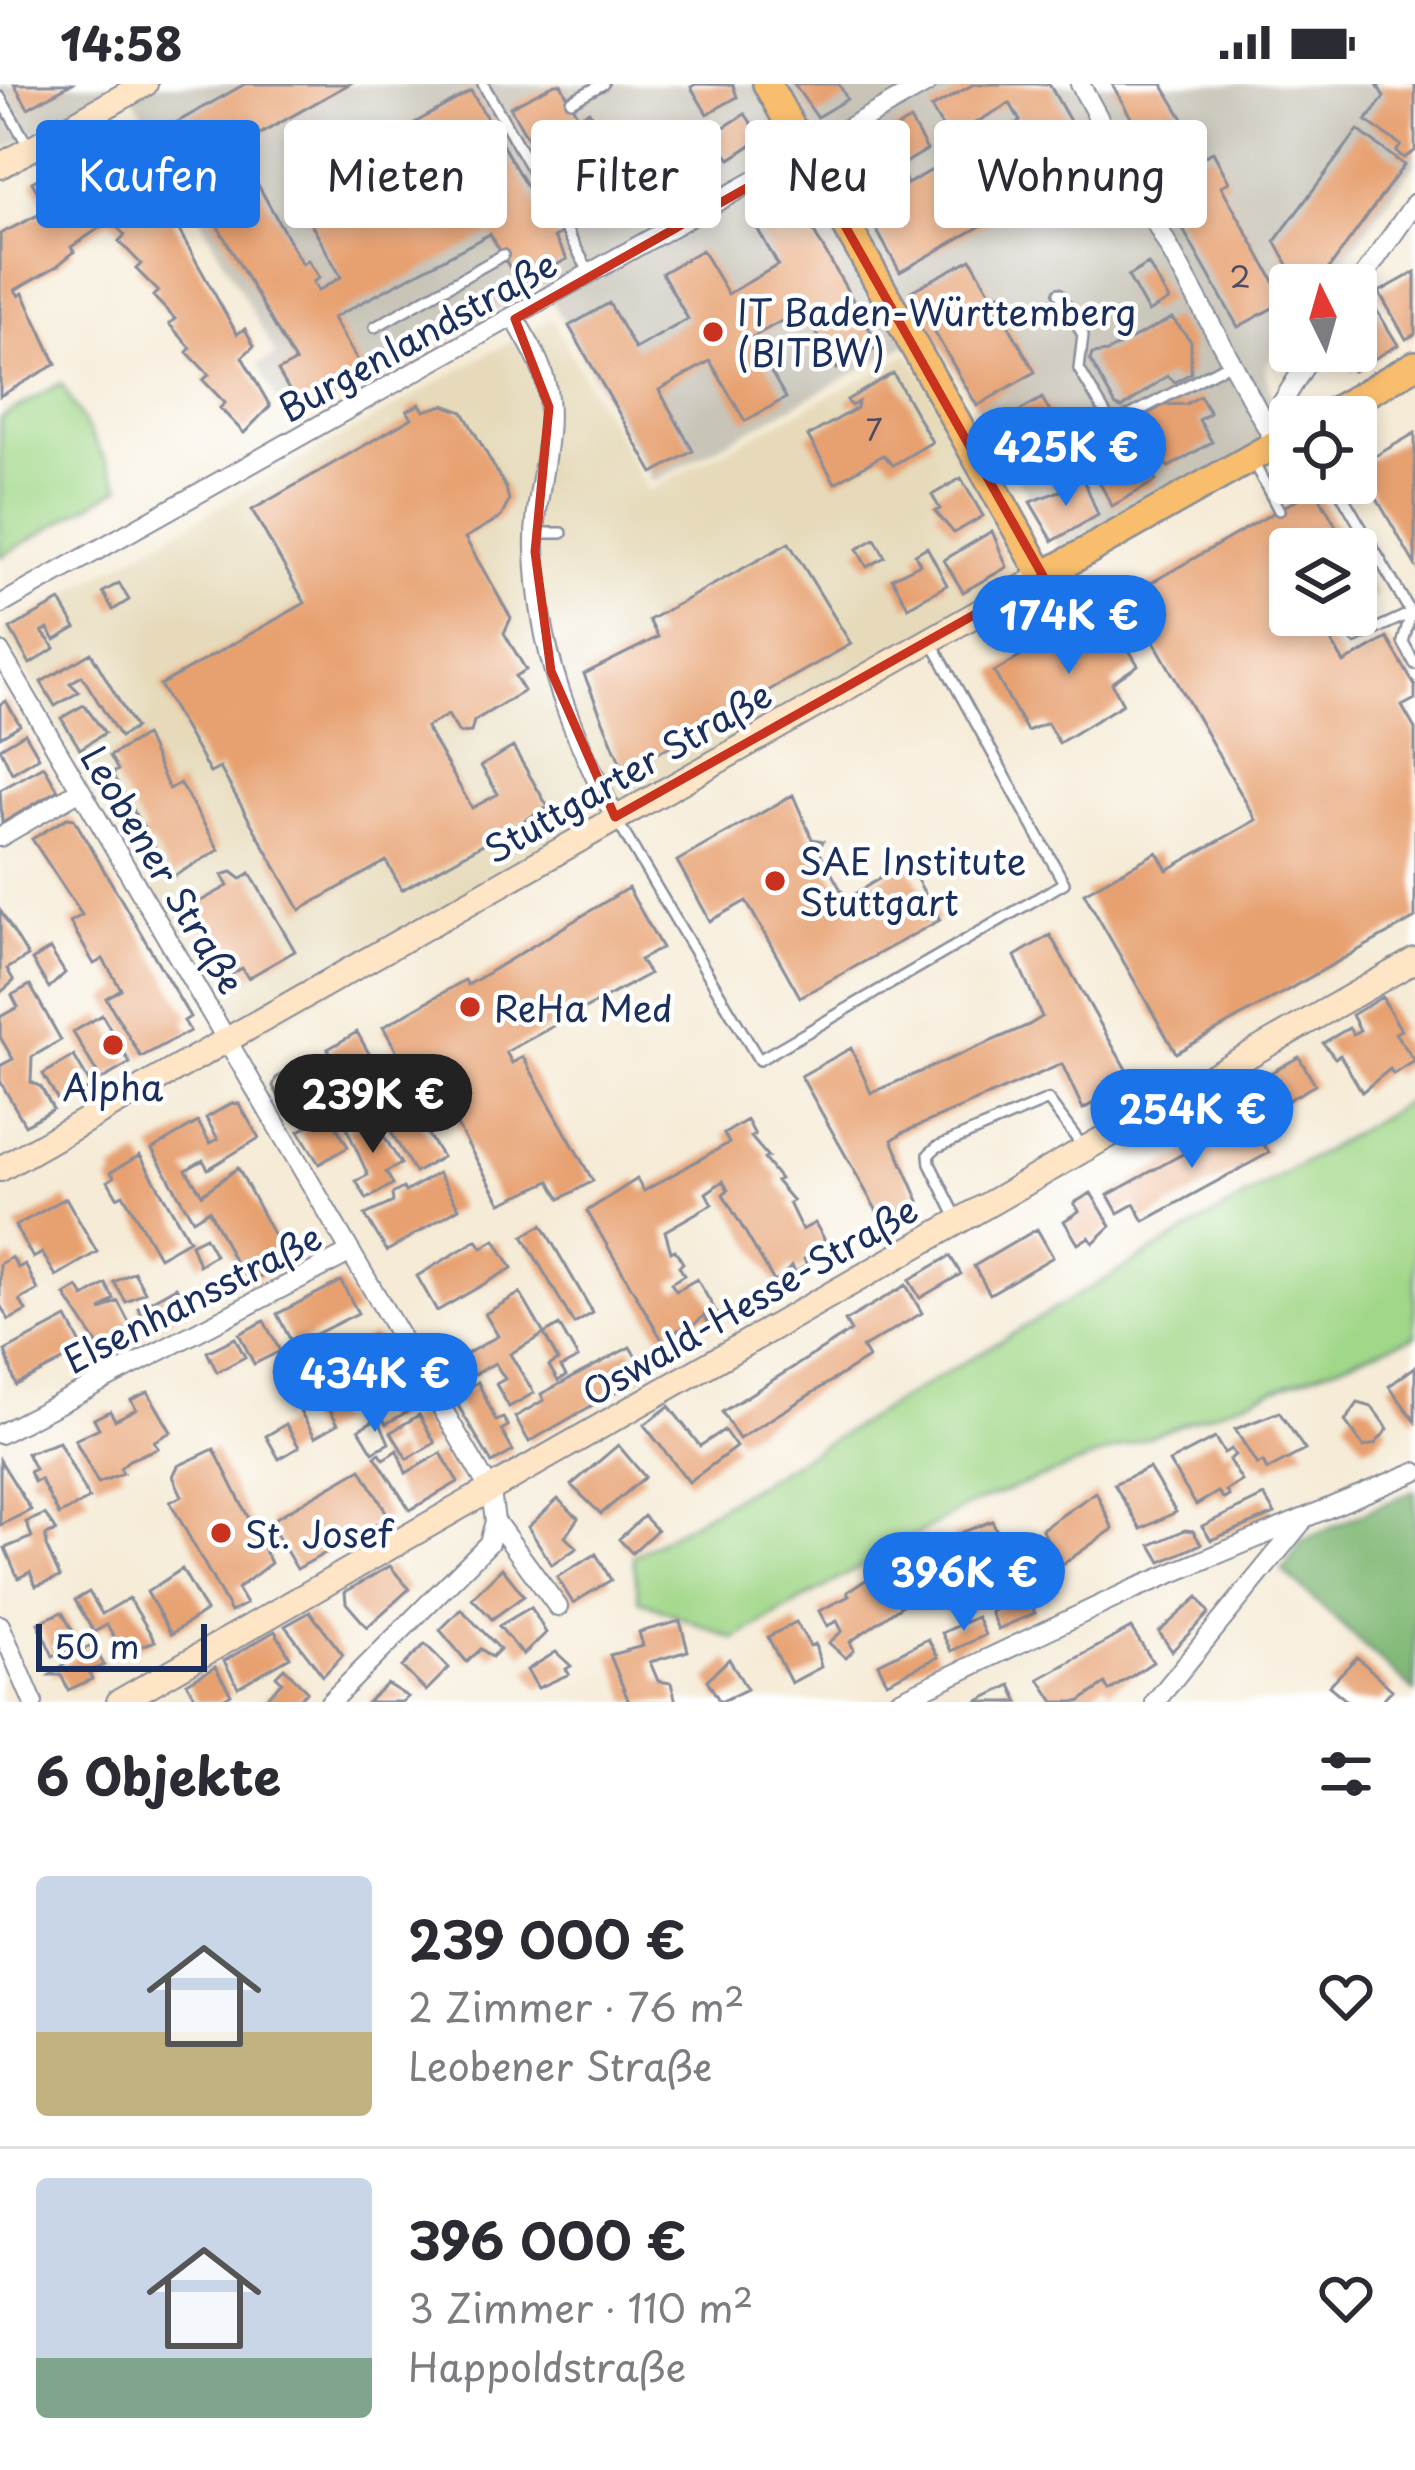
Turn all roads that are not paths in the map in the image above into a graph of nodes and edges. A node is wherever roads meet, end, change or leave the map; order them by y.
1 (145, 84) edge
2 (483, 84) edge
3 (602, 84) edge
4 (767, 84) edge
5 (926, 84) edge
6 (1080, 84) edge
7 (0, 97) edge
8 (571, 101) dead end
9 (787, 120) edge
10 (864, 120) edge
11 (30, 149) junction
12 (531, 161) edge
13 (0, 166) edge
14 (745, 188) edge
15 (1415, 203) edge
16 (848, 228) edge
17 (566, 230) dead end
18 (503, 255) dead end
19 (1372, 264) edge
20 (591, 275) junction
21 (1059, 293) dead end
22 (515, 319) junction
23 (375, 327) dead end
24 (1232, 362) junction
25 (1415, 365) edge
26 (1361, 396) edge
27 (1269, 437) edge
28 (1269, 442) edge
29 (1278, 504) edge
30 (1347, 504) edge
31 (1279, 510) dead end
32 (562, 532) dead end
33 (535, 533) junction
34 (1043, 576) junction
35 (0, 604) edge
36 (1411, 613) junction
37 (1377, 628) edge
38 (931, 641) junction
39 (0, 652) edge
40 (1415, 664) edge
41 (77, 792) junction
42 (615, 818) junction
43 (0, 837) edge
44 (1415, 960) edge
45 (226, 1038) junction
46 (1084, 1149) junction
47 (0, 1169) edge
48 (958, 1220) junction
49 (351, 1252) junction
50 (0, 1434) edge
51 (1415, 1472) edge
52 (491, 1492) junction
53 (1304, 1520) junction
54 (495, 1521) junction
55 (558, 1607) dead end
56 (0, 1625) edge
57 (33, 1702) edge
58 (119, 1702) edge
59 (330, 1702) edge
60 (896, 1702) edge
61 (1155, 1702) edge

1 - 11 street
2 - 12 lane
3 - 8 lane
4 - 9 main road
5 - 10 street, Burgenlandstraße
6 - 24 street
7 - 11 lane
11 - 13 street
14 - 20 street, Burgenlandstraße
15 - 19 street
16 - 34 main road
17 - 20 lane
18 - 23 lane
20 - 22 street, Burgenlandstraße
21 - 24 lane
22 - 33 street
22 - 35 street, Burgenlandstraße
24 - 27 street
25 - 26 main road
28 - 34 main road, Stuttgarter Straße
29 - 31 lane
30 - 36 lane
32 - 33 lane
33 - 42 street
34 - 38 street, Stuttgarter Straße
36 - 37 lane
36 - 40 lane
38 - 42 street, Stuttgarter Straße
38 - 42 lane
39 - 41 street, Leobener Straße
41 - 43 street
41 - 45 street, Leobener Straße
42 - 45 street, Stuttgarter Straße
44 - 46 street, Oswald-Hesse-Straße
45 - 47 street, Stuttgarter Straße
45 - 49 street, Leobener Straße
46 - 48 street, Oswald-Hesse-Straße
46 - 48 lane
48 - 52 street, Oswald-Hesse-Straße
49 - 50 street, Elsenhansstraße
49 - 52 street, Leobener Straße
51 - 53 street
52 - 54 street
52 - 58 street, Oswald-Hesse-Straße
53 - 60 street
53 - 61 street
54 - 55 street
54 - 59 street
56 - 57 street

